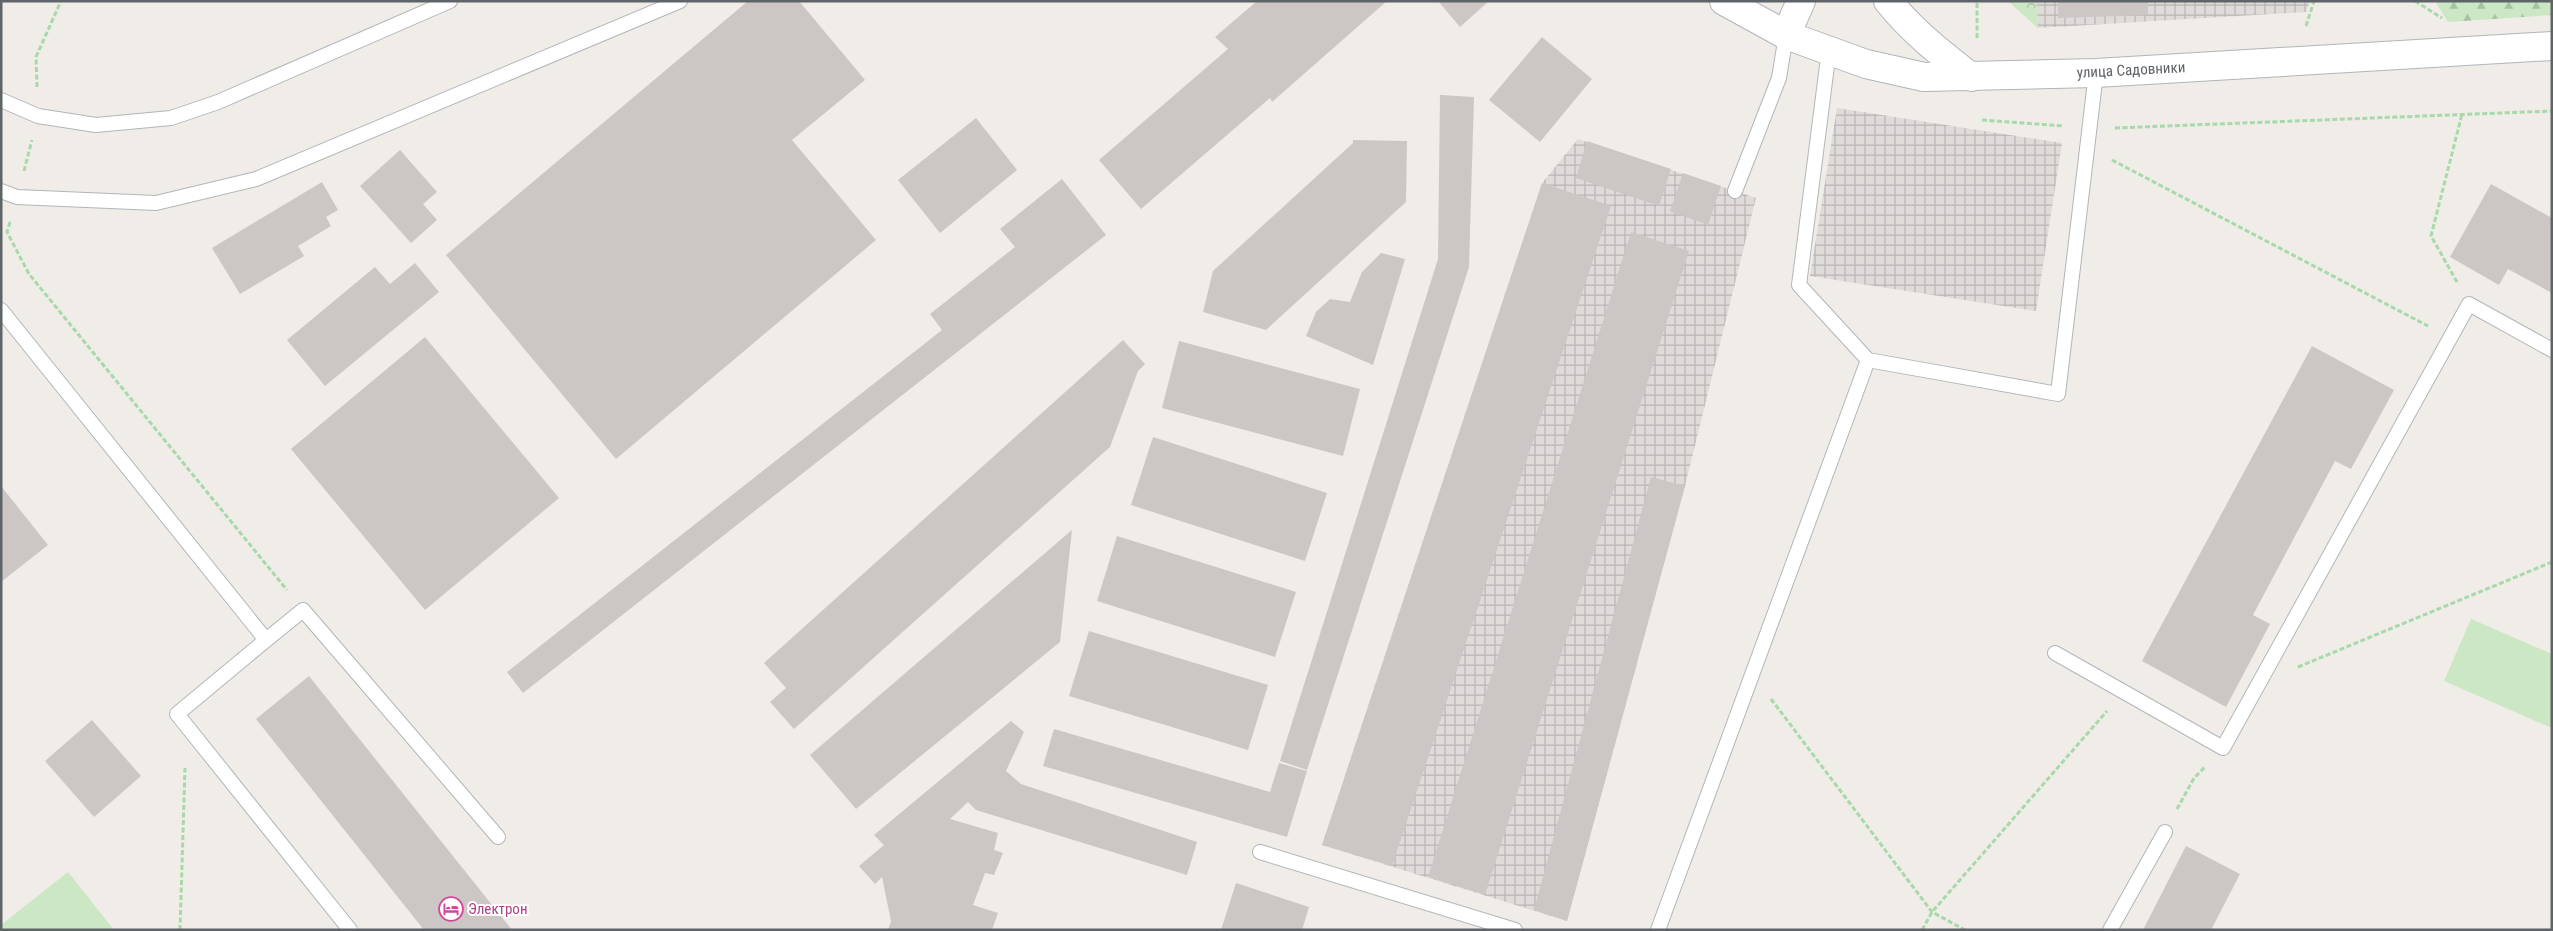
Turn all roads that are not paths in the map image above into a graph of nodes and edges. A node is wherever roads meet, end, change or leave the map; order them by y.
1 (450, 1) edge
2 (680, 1) edge
3 (1724, 1) edge
4 (1801, 1) edge
5 (1888, 1) edge
6 (1786, 34) junction
7 (2552, 46) edge
8 (1830, 50) junction
9 (2096, 72) junction
10 (1971, 77) junction
11 (1, 100) edge
12 (1, 191) edge
13 (1735, 191) dead end
14 (1, 310) edge
15 (2552, 350) edge
16 (1868, 360) junction
17 (266, 640) junction
18 (2055, 653) dead end
19 (2165, 832) road end
20 (498, 837) dead end
21 (1260, 852) dead end
22 (350, 930) edge
23 (1516, 930) edge
24 (1658, 930) edge
25 (2110, 930) edge

1 - 11 lane
2 - 12 lane
3 - 6 street, улица Садовники
4 - 6 street
5 - 10 street
6 - 8 street, улица Садовники
6 - 13 lane
7 - 9 street, улица Садовники
8 - 10 street, улица Садовники
8 - 16 lane
9 - 10 street, улица Садовники
9 - 16 lane
14 - 17 lane
15 - 18 lane
16 - 24 lane
17 - 20 lane
17 - 22 lane
19 - 25 lane
21 - 23 lane

